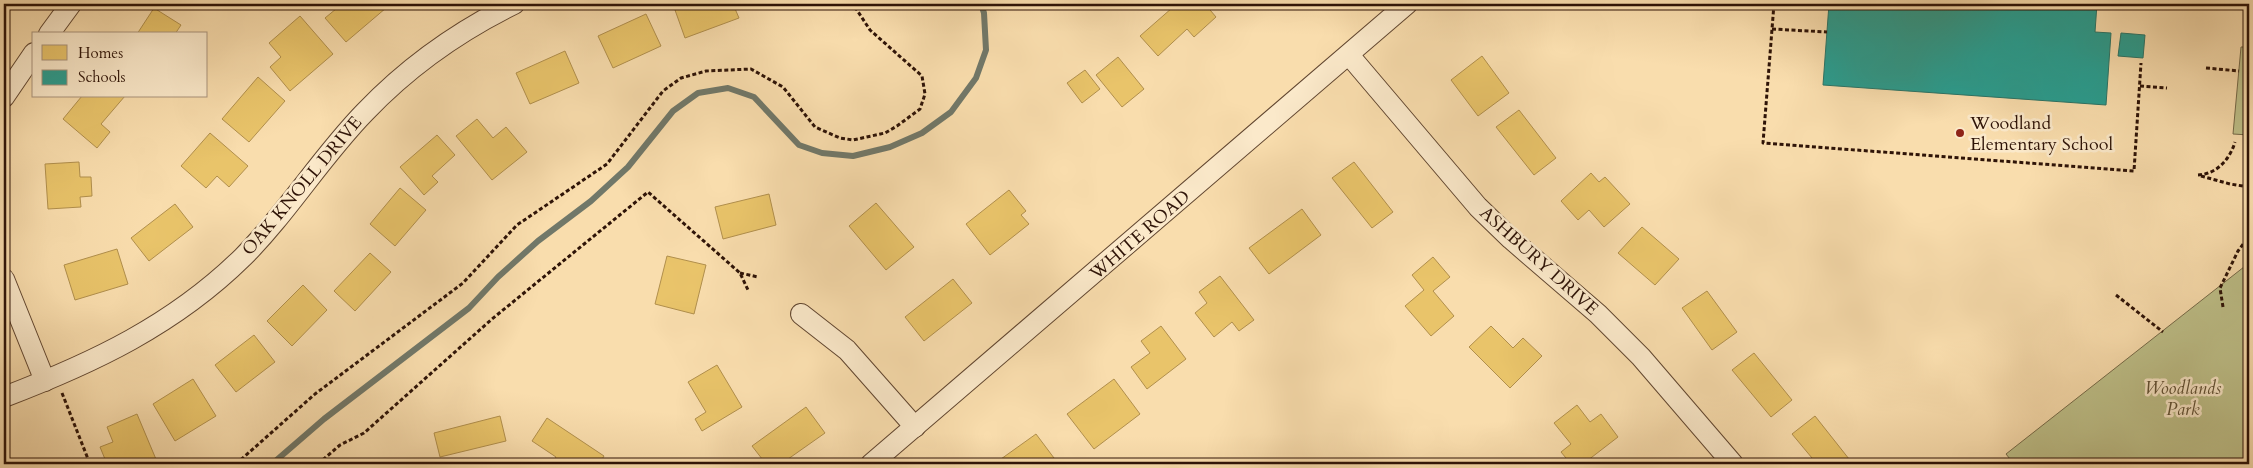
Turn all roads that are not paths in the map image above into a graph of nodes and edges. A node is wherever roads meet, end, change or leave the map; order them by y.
1 (71, 4) edge
2 (514, 4) edge
3 (1407, 4) edge
4 (50, 32) edge
5 (1348, 55) junction
6 (32, 57) edge
7 (4, 97) edge
8 (4, 279) edge
9 (801, 314) dead end
10 (53, 386) junction
11 (4, 397) edge
12 (915, 427) junction
13 (871, 464) edge
14 (1733, 464) edge

1 - 4 street
2 - 10 street, OAK KNOLL DRIVE
3 - 5 street, WHITE ROAD
5 - 12 street, WHITE ROAD
5 - 14 street, ASHBURY DRIVE
6 - 7 street
8 - 10 street
9 - 12 street
10 - 11 street, OAK KNOLL DRIVE
12 - 13 street, WHITE ROAD

